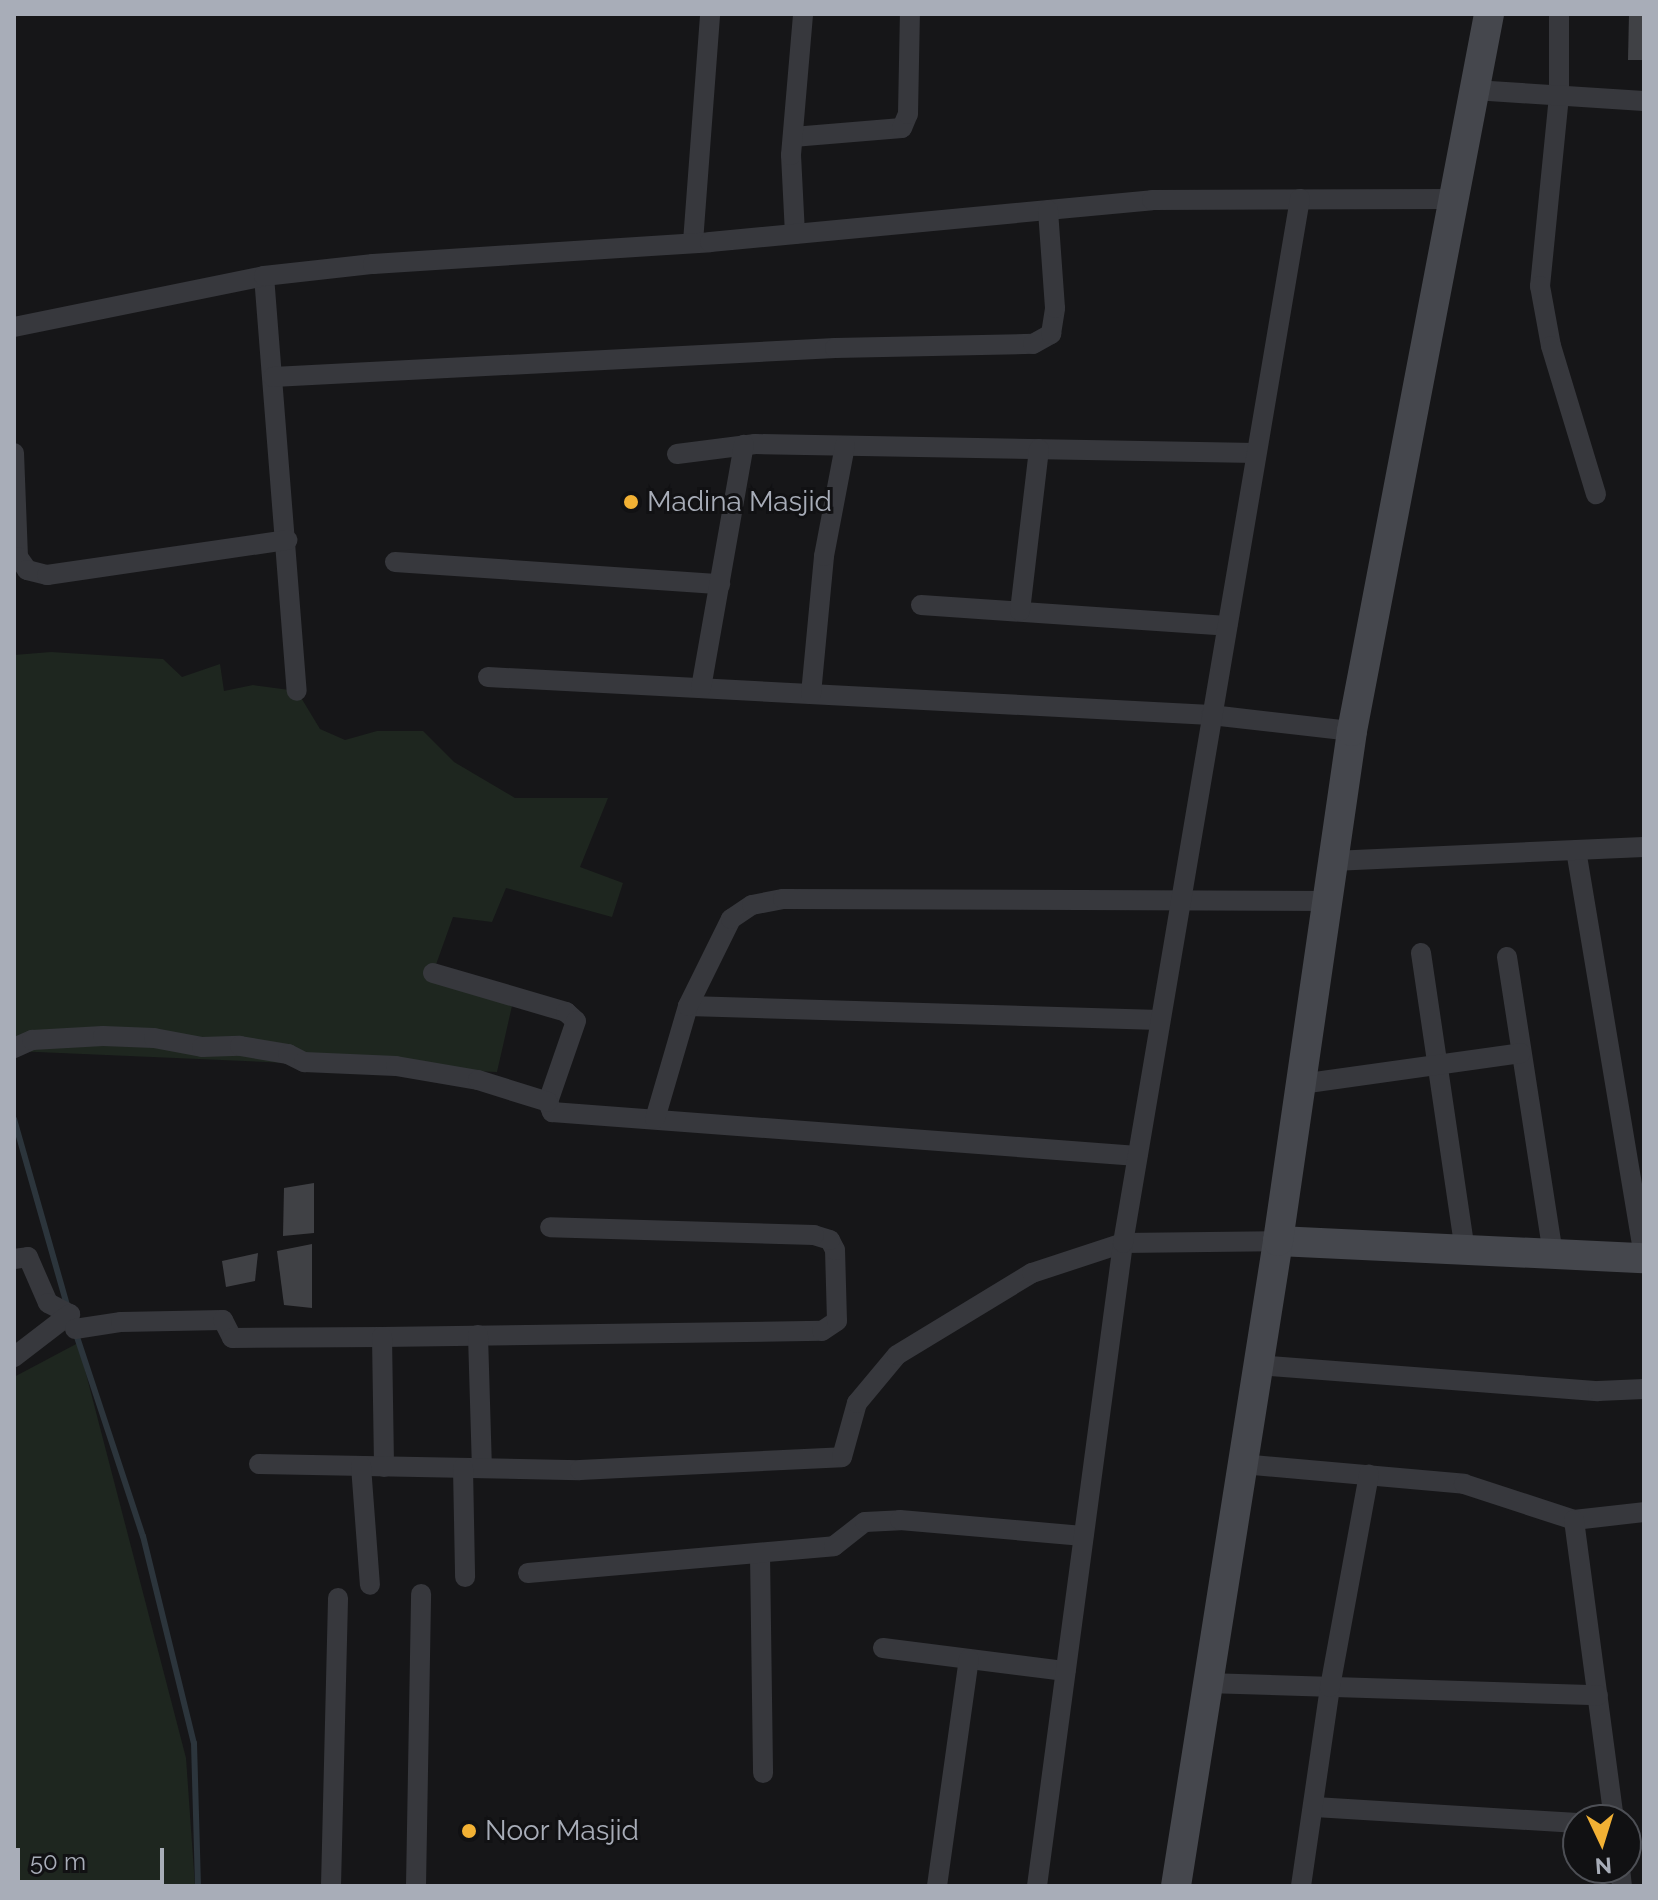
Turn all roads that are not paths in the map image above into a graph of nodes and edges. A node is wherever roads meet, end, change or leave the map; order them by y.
1 (710, 14) edge
2 (803, 14) edge
3 (910, 14) edge
4 (1489, 14) edge
5 (1559, 14) edge
6 (1474, 90) junction
7 (1559, 96) junction
8 (1644, 101) edge
9 (793, 137) junction
10 (1300, 199) junction
11 (1453, 199) junction
12 (1048, 210) junction
13 (795, 234) junction
14 (693, 242) junction
15 (264, 276) junction
16 (14, 327) edge
17 (273, 377) junction
18 (744, 445) junction
19 (845, 446) junction
20 (1039, 449) junction
21 (14, 453) edge
22 (1256, 453) junction
23 (677, 454) dead end
24 (1596, 494) dead end
25 (287, 540) junction
26 (395, 562) dead end
27 (720, 584) junction
28 (921, 605) dead end
29 (1020, 611) junction
30 (1227, 626) junction
31 (488, 677) dead end
32 (701, 688) junction
33 (297, 691) dead end
34 (811, 694) junction
35 (1211, 715) junction
36 (1352, 731) junction
37 (1644, 847) edge
38 (1576, 850) junction
39 (1333, 861) junction
40 (1180, 901) junction
41 (1327, 901) junction
42 (1421, 953) dead end
43 (1507, 957) dead end
44 (433, 973) dead end
45 (688, 1006) junction
46 (1160, 1020) junction
47 (14, 1048) edge
48 (1521, 1053) junction
49 (1436, 1066) junction
50 (1301, 1084) junction
51 (548, 1102) junction
52 (655, 1119) junction
53 (1137, 1156) junction
54 (550, 1227) dead end
55 (1278, 1241) junction
56 (1123, 1243) junction
57 (1465, 1250) junction
58 (1553, 1254) junction
59 (1644, 1258) edge
60 (14, 1259) edge
61 (75, 1329) dead end
62 (478, 1335) junction
63 (382, 1337) junction
64 (14, 1357) edge
65 (1258, 1365) junction
66 (1644, 1389) edge
67 (259, 1464) dead end
68 (1242, 1464) junction
69 (361, 1466) junction
70 (384, 1467) junction
71 (472, 1468) junction
72 (1369, 1475) junction
73 (1644, 1512) edge
74 (1574, 1520) junction
75 (1083, 1536) junction
76 (760, 1554) junction
77 (528, 1573) dead end
78 (465, 1577) dead end
79 (370, 1585) dead end
80 (421, 1594) dead end
81 (338, 1598) dead end
82 (883, 1648) dead end
83 (969, 1659) junction
84 (1066, 1671) junction
85 (1206, 1683) junction
86 (1330, 1687) junction
87 (1598, 1695) junction
88 (763, 1773) dead end
89 (1612, 1804) edge
90 (1315, 1807) junction
91 (1562, 1822) edge
92 (331, 1886) edge
93 (416, 1886) edge
94 (937, 1886) edge
95 (1037, 1886) edge
96 (1176, 1886) edge
97 (1301, 1886) edge

1 - 14 street
2 - 9 street
3 - 9 street
4 - 6 street
5 - 7 street
6 - 7 street
6 - 11 street
7 - 8 street
7 - 24 street
9 - 13 street
10 - 11 street
10 - 12 street
10 - 22 street
11 - 36 street
12 - 13 street
12 - 17 street
13 - 14 street
14 - 15 street
15 - 16 street
15 - 17 street
17 - 25 street
18 - 19 street
18 - 23 street
18 - 27 street
19 - 20 street
19 - 34 street
20 - 22 street
20 - 29 street
21 - 25 street
22 - 30 street
25 - 33 street
26 - 27 street
27 - 32 street
28 - 29 street
29 - 30 street
30 - 35 street
31 - 32 street
32 - 34 street
34 - 35 street
35 - 36 street
35 - 40 street
36 - 39 street
37 - 38 street
38 - 39 street
38 - 59 street
39 - 41 street
40 - 41 street
40 - 45 street
40 - 46 street
41 - 50 street
42 - 49 street
43 - 48 street
44 - 51 street
45 - 46 street
45 - 52 street
46 - 53 street
47 - 51 street
48 - 49 street
48 - 58 street
49 - 50 street
49 - 57 street
50 - 55 street
51 - 52 street
52 - 53 street
53 - 56 street
54 - 62 street
55 - 56 street
55 - 57 street
55 - 65 street
56 - 71 street
56 - 75 street
57 - 58 street
58 - 59 street
60 - 64 street
61 - 63 street
62 - 63 street
62 - 71 street
63 - 70 street
65 - 66 street
65 - 68 street
67 - 69 street
68 - 72 street
68 - 85 street
69 - 70 street
69 - 79 street
70 - 71 street
71 - 78 street
72 - 74 street
72 - 86 street
73 - 74 street
74 - 87 street
75 - 76 street
75 - 84 street
76 - 77 street
76 - 88 street
80 - 93 street
81 - 92 street
82 - 83 street
83 - 84 street
83 - 94 street
84 - 95 street
85 - 86 street
85 - 96 street
86 - 87 street
86 - 90 street
87 - 89 street
90 - 91 street
90 - 97 street

